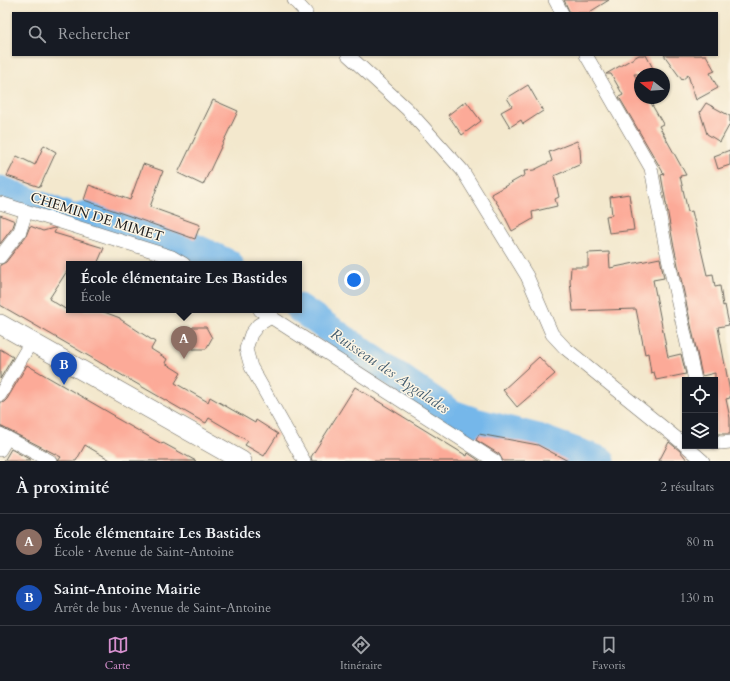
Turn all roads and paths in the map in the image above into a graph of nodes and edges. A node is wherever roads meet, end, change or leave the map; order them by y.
1 (294, 0) edge
2 (554, 0) edge
3 (305, 12) edge
4 (561, 12) edge
5 (349, 56) edge
6 (587, 56) edge
7 (0, 203) edge
8 (26, 212) junction
9 (0, 257) edge
10 (179, 261) edge
11 (265, 313) edge
12 (271, 317) junction
13 (0, 324) edge
14 (31, 342) junction
15 (694, 377) edge
16 (0, 395) edge
17 (4, 436) edge
18 (718, 442) edge
19 (730, 442) edge
20 (682, 444) edge
21 (689, 449) edge
22 (0, 450) edge
23 (50, 461) edge
24 (242, 461) edge
25 (304, 461) edge
26 (495, 461) edge
27 (703, 461) edge

1 - 3 street
2 - 4 street
5 - 20 street
6 - 15 street
7 - 8 street, CHEMIN DE MIMET
8 - 9 street
8 - 10 street, CHEMIN DE MIMET
11 - 12 street
12 - 25 street
12 - 26 street
13 - 14 main road
14 - 16 street
14 - 24 main road
17 - 22 street
17 - 23 street
18 - 19 street
21 - 27 street

